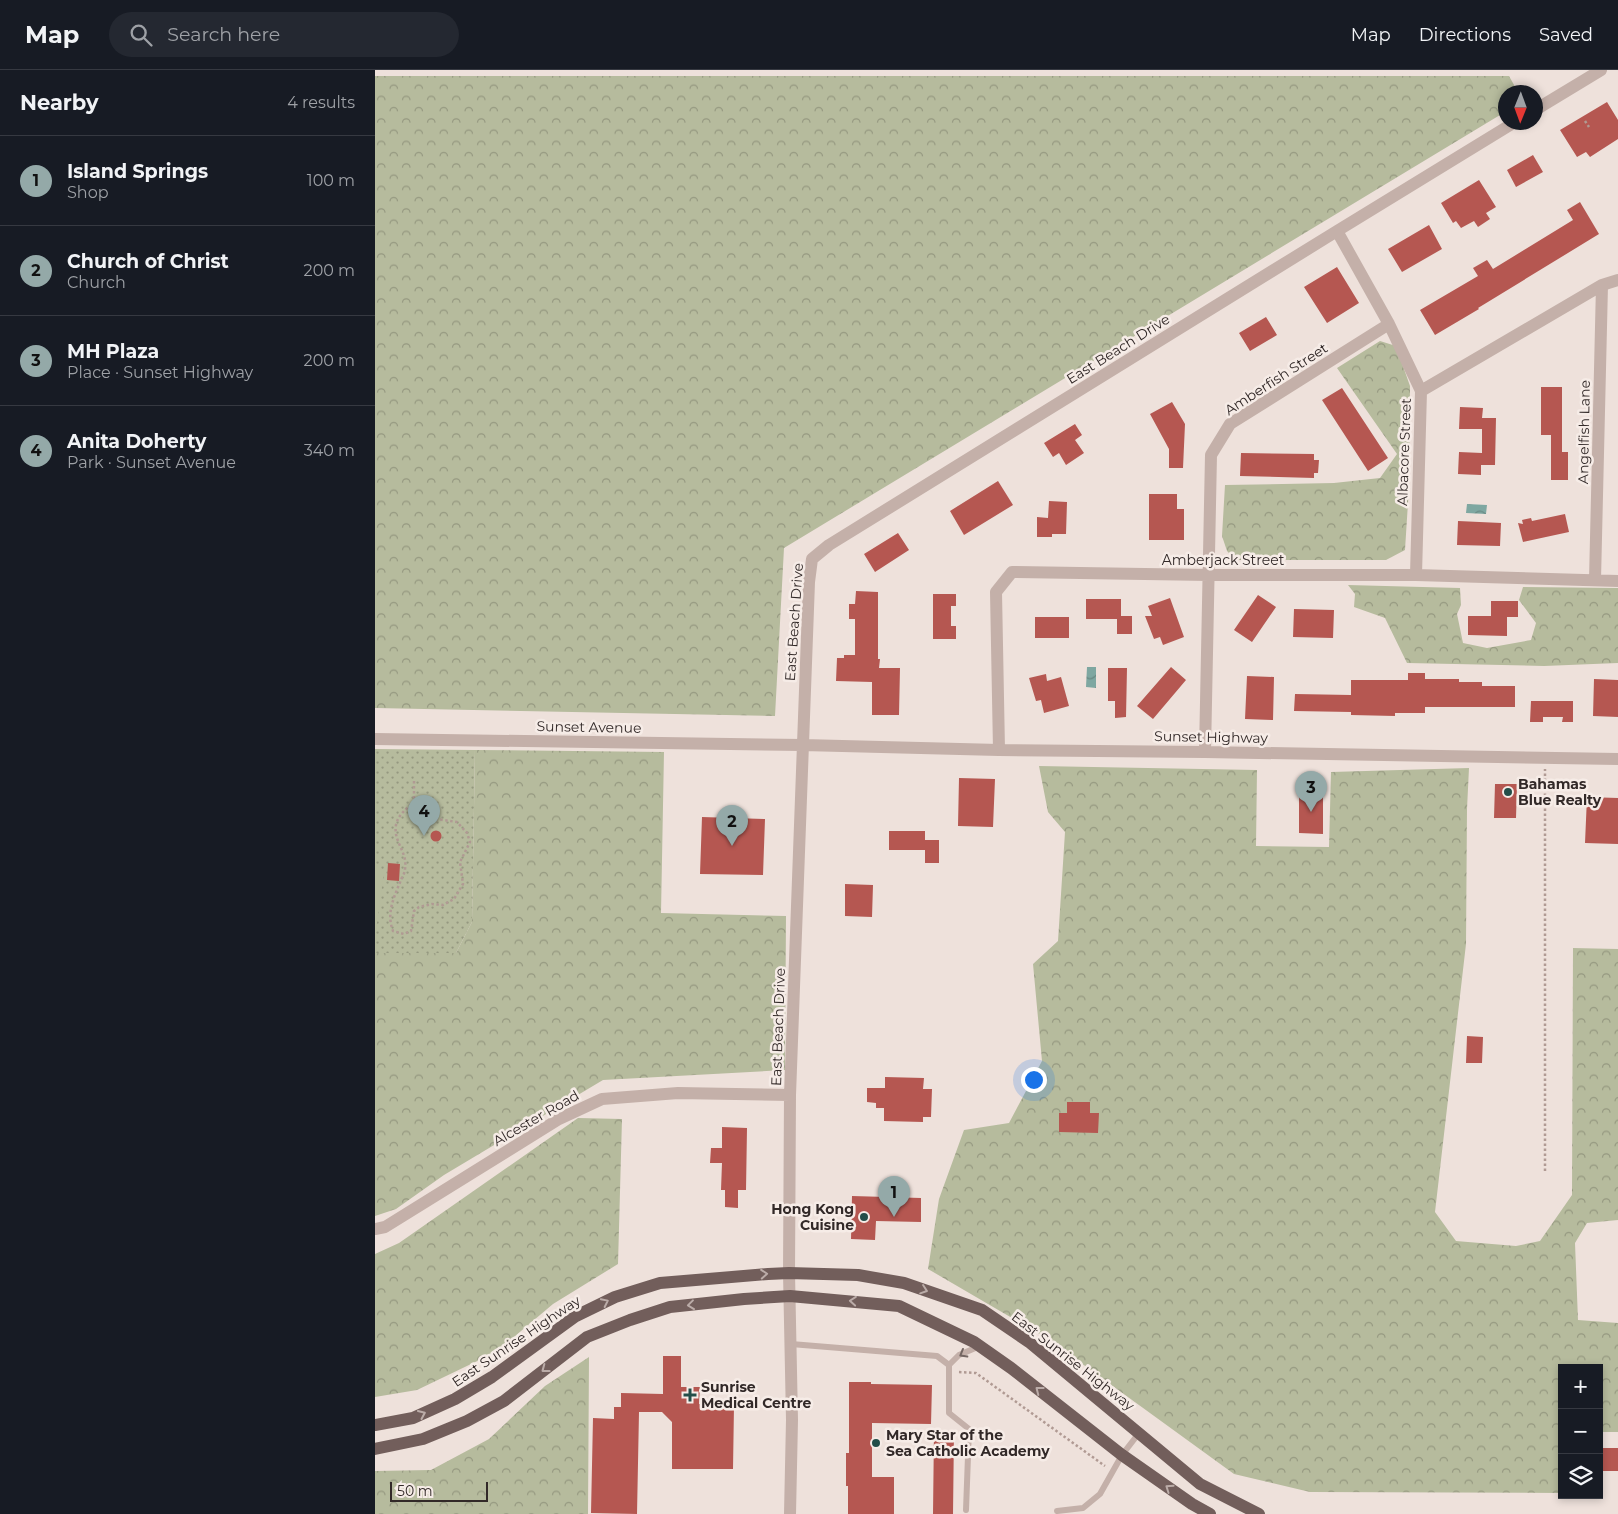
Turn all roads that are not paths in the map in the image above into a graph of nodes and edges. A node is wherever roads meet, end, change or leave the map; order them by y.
1 (1601, 70) edge
2 (1543, 105) edge
3 (1502, 130) edge
4 (1337, 231) junction
5 (1618, 280) edge
6 (1602, 286) junction
7 (1389, 324) junction
8 (1421, 391) junction
9 (1209, 575) junction
10 (1415, 575) junction
11 (1595, 580) junction
12 (1618, 581) edge
13 (375, 739) edge
14 (803, 745) junction
15 (999, 750) junction
16 (1205, 752) junction
17 (1618, 759) edge
18 (790, 1095) junction
19 (375, 1229) edge
20 (789, 1273) junction
21 (790, 1296) junction
22 (791, 1344) junction
23 (980, 1346) junction
24 (949, 1369) junction
25 (375, 1425) edge
26 (1139, 1433) junction
27 (375, 1450) edge
28 (1122, 1455) junction
29 (966, 1510) dead end
30 (1057, 1511) dead end
31 (790, 1514) edge
32 (1210, 1514) edge
33 (1259, 1514) edge

1 - 2 street
3 - 4 street, East Beach Drive
4 - 7 street, Albacore Street
4 - 14 street, East Beach Drive
5 - 6 street
6 - 8 street
6 - 11 street, Angelfish Lane
7 - 8 street, Albacore Street
7 - 9 street, Amberfish Street
8 - 10 street, Albacore Street
9 - 10 street, Amberjack Street
9 - 15 street, Amberjack Street
9 - 16 street, Amberfish Street
10 - 11 street, Amberjack Street
11 - 12 street, Amberjack Street
13 - 14 street, Sunset Avenue
14 - 15 street, Sunset Highway
14 - 18 street, East Beach Drive
15 - 16 street, Sunset Highway
16 - 17 street, Sunset Highway
18 - 19 street, Alcester Road
18 - 20 street, East Beach Drive
20 - 21 street, East Beach Drive
25 -> 20 main road, East Sunrise Highway
20 -> 26 main road, East Sunrise Highway
21 - 22 street, East Beach Drive
23 -> 21 main road
21 -> 27 main road
22 - 24 lane
22 - 31 street, East Beach Drive
23 -> 24 lane
28 -> 23 main road
24 - 29 lane
26 - 28 lane
26 - 33 main road, East Sunrise Highway
28 - 30 lane
32 -> 28 main road

